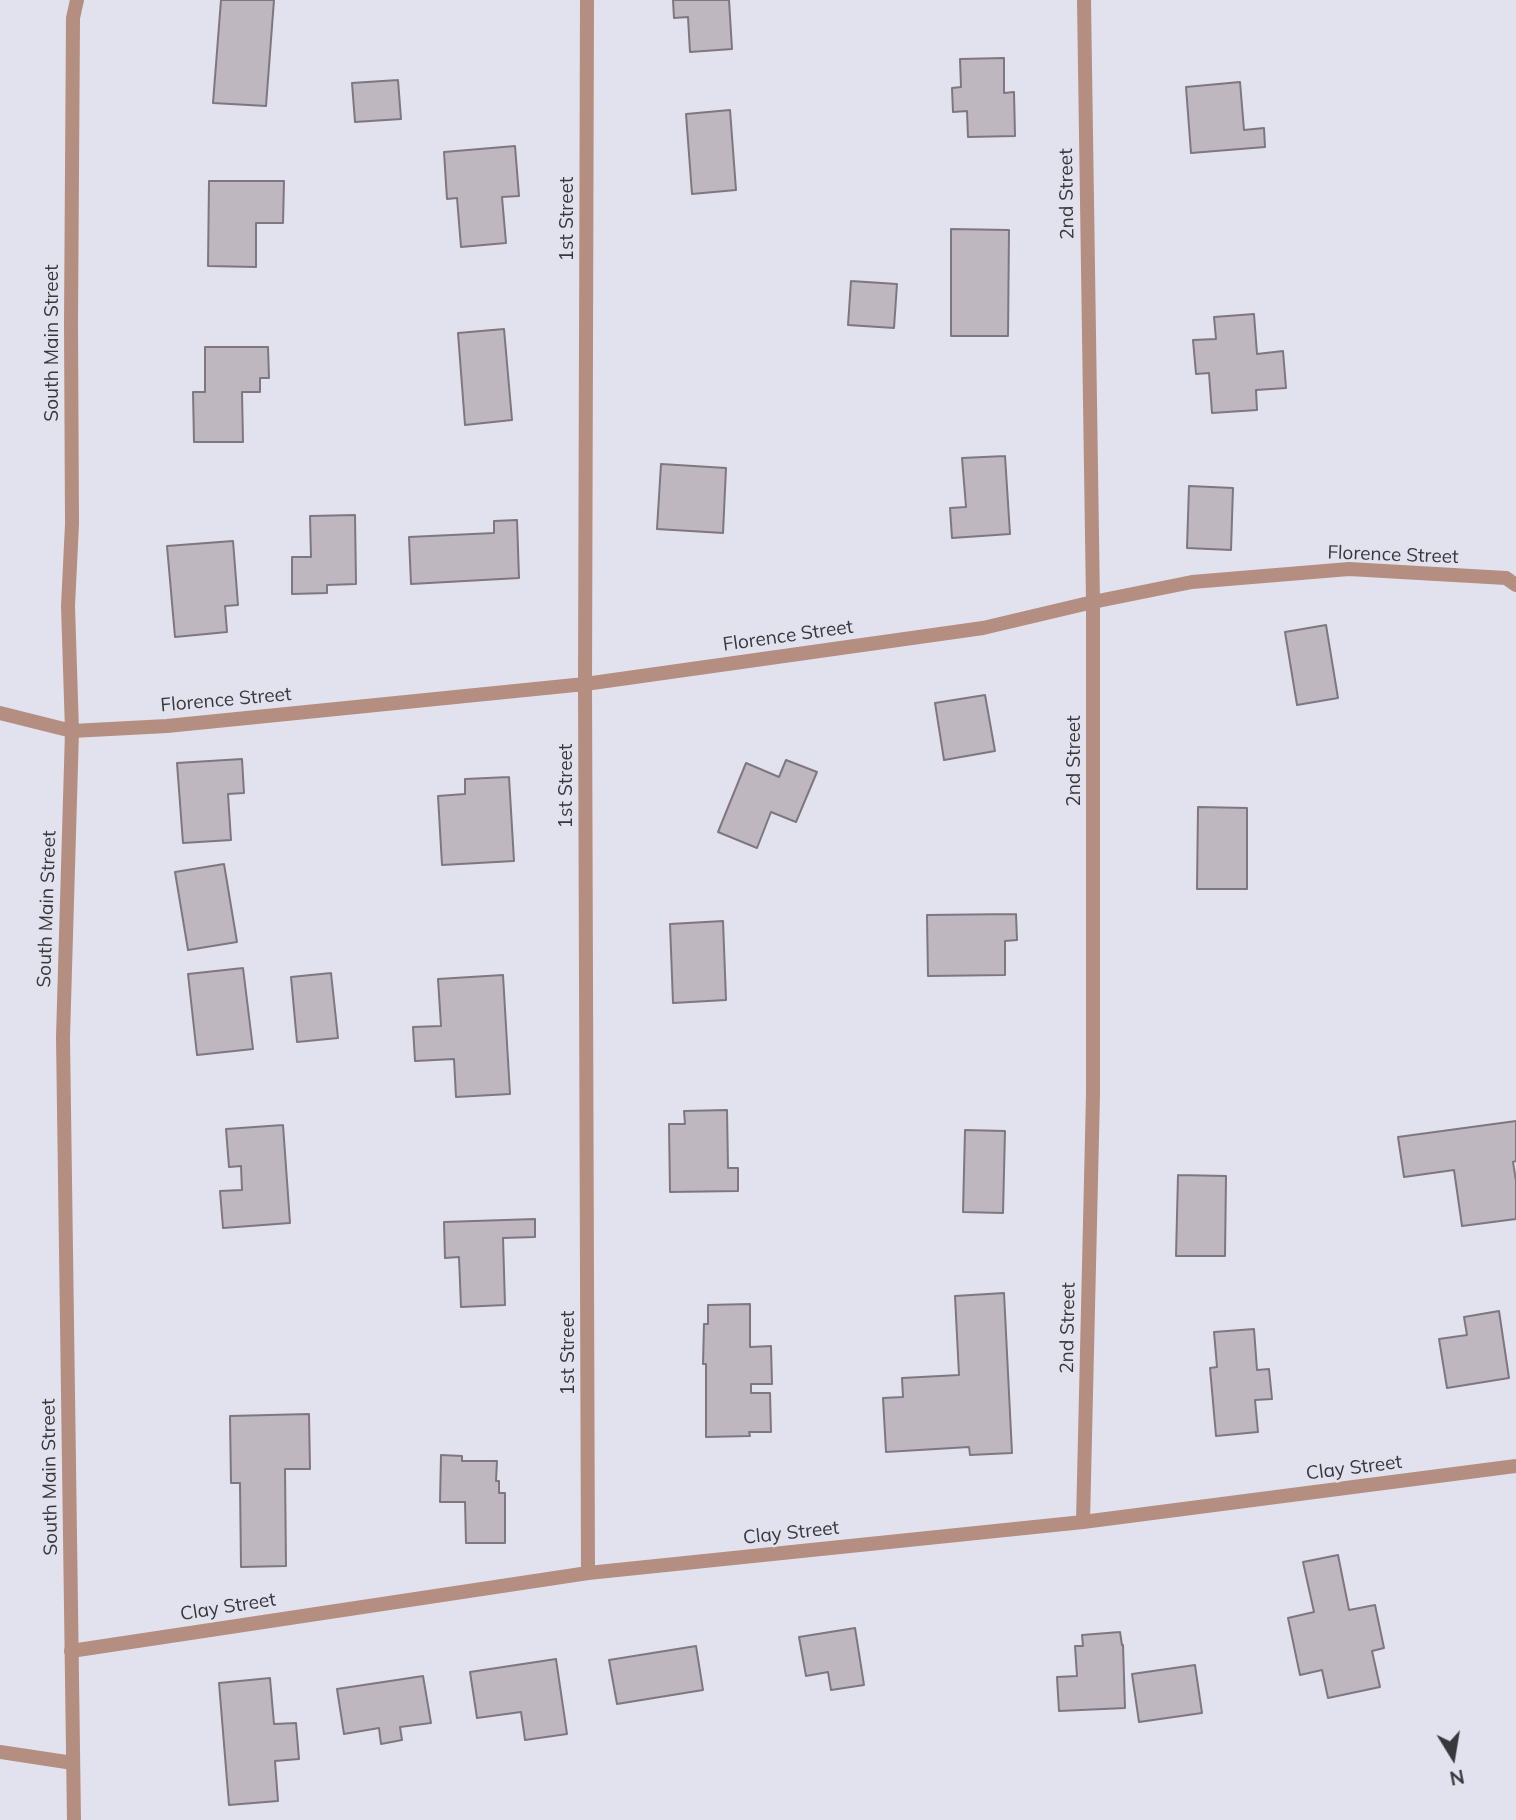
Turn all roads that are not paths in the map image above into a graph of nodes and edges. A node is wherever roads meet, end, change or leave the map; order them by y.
1 (77, 0) edge
2 (587, 0) edge
3 (1084, 0) edge
4 (1511, 581) edge
5 (1093, 602) junction
6 (585, 684) junction
7 (0, 713) edge
8 (72, 731) junction
9 (1516, 1466) edge
10 (1083, 1522) junction
11 (588, 1573) junction
12 (71, 1650) junction
13 (0, 1752) edge
14 (73, 1763) junction
15 (74, 1820) edge

1 - 8 street, South Main Street
2 - 6 street, 1st Street
3 - 5 street, 2nd Street
4 - 5 street, Florence Street
5 - 6 street, Florence Street
5 - 10 street, 2nd Street
6 - 8 street, Florence Street
6 - 11 street, 1st Street
7 - 8 street, Florence Street
8 - 12 street, South Main Street
9 - 10 street, Clay Street
10 - 11 street, Clay Street
11 - 12 street, Clay Street
12 - 14 street, South Main Street
13 - 14 street
14 - 15 street, South Main Street

